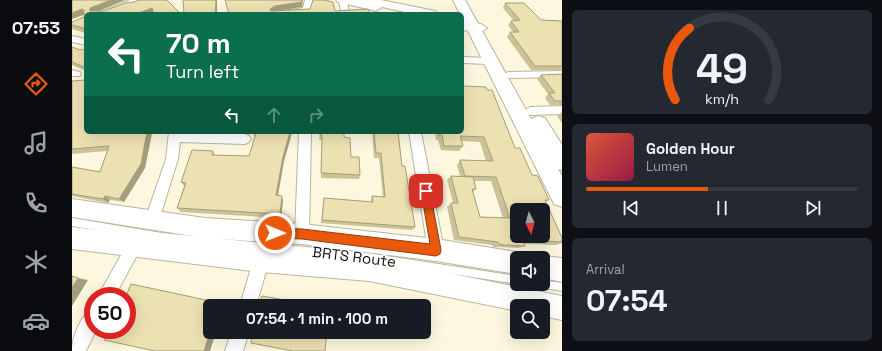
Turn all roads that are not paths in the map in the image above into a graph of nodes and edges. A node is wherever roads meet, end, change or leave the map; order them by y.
1 (138, 0) edge
2 (309, 0) edge
3 (343, 0) edge
4 (365, 0) edge
5 (459, 0) edge
6 (465, 0) edge
7 (104, 12) edge
8 (292, 12) edge
9 (346, 12) edge
10 (398, 12) edge
11 (421, 12) edge
12 (471, 25) edge
13 (72, 39) edge
14 (84, 42) edge
15 (464, 60) edge
16 (489, 61) junction
17 (562, 74) edge
18 (508, 75) junction
19 (562, 110) edge
20 (530, 111) junction
21 (175, 134) edge
22 (305, 134) edge
23 (415, 134) edge
24 (245, 139) dead end
25 (562, 162) edge
26 (562, 197) edge
27 (72, 208) edge
28 (152, 220) junction
29 (72, 222) edge
30 (302, 234) junction
31 (72, 238) edge
32 (134, 246) junction
33 (436, 250) junction
34 (261, 261) junction
35 (510, 262) edge
36 (550, 268) edge
37 (562, 270) edge
38 (510, 279) edge
39 (550, 285) edge
40 (111, 287) edge
41 (562, 287) edge
42 (250, 299) edge
43 (562, 308) edge
44 (84, 335) edge
45 (238, 339) edge
46 (76, 351) edge
47 (234, 351) edge

1 - 7 street
2 - 8 street
3 - 9 street
3 - 10 main road
4 - 11 main road
5 - 12 main road
6 - 12 main road
12 - 16 main road
12 - 18 main road
13 - 14 street
15 - 16 street
16 - 26 main road
17 - 18 street
18 - 20 main road
19 - 20 street
20 - 25 main road
21 - 24 street
21 - 28 street
22 - 30 street
23 - 33 street
27 - 28 main road
28 - 30 main road
29 - 38 lane, BRTS Route
30 - 33 main road
31 - 32 main road
32 - 34 main road
32 - 40 street
33 - 35 main road
34 - 42 street
34 - 43 main road
36 - 37 main road
39 - 41 lane
44 - 46 street
45 - 47 street

